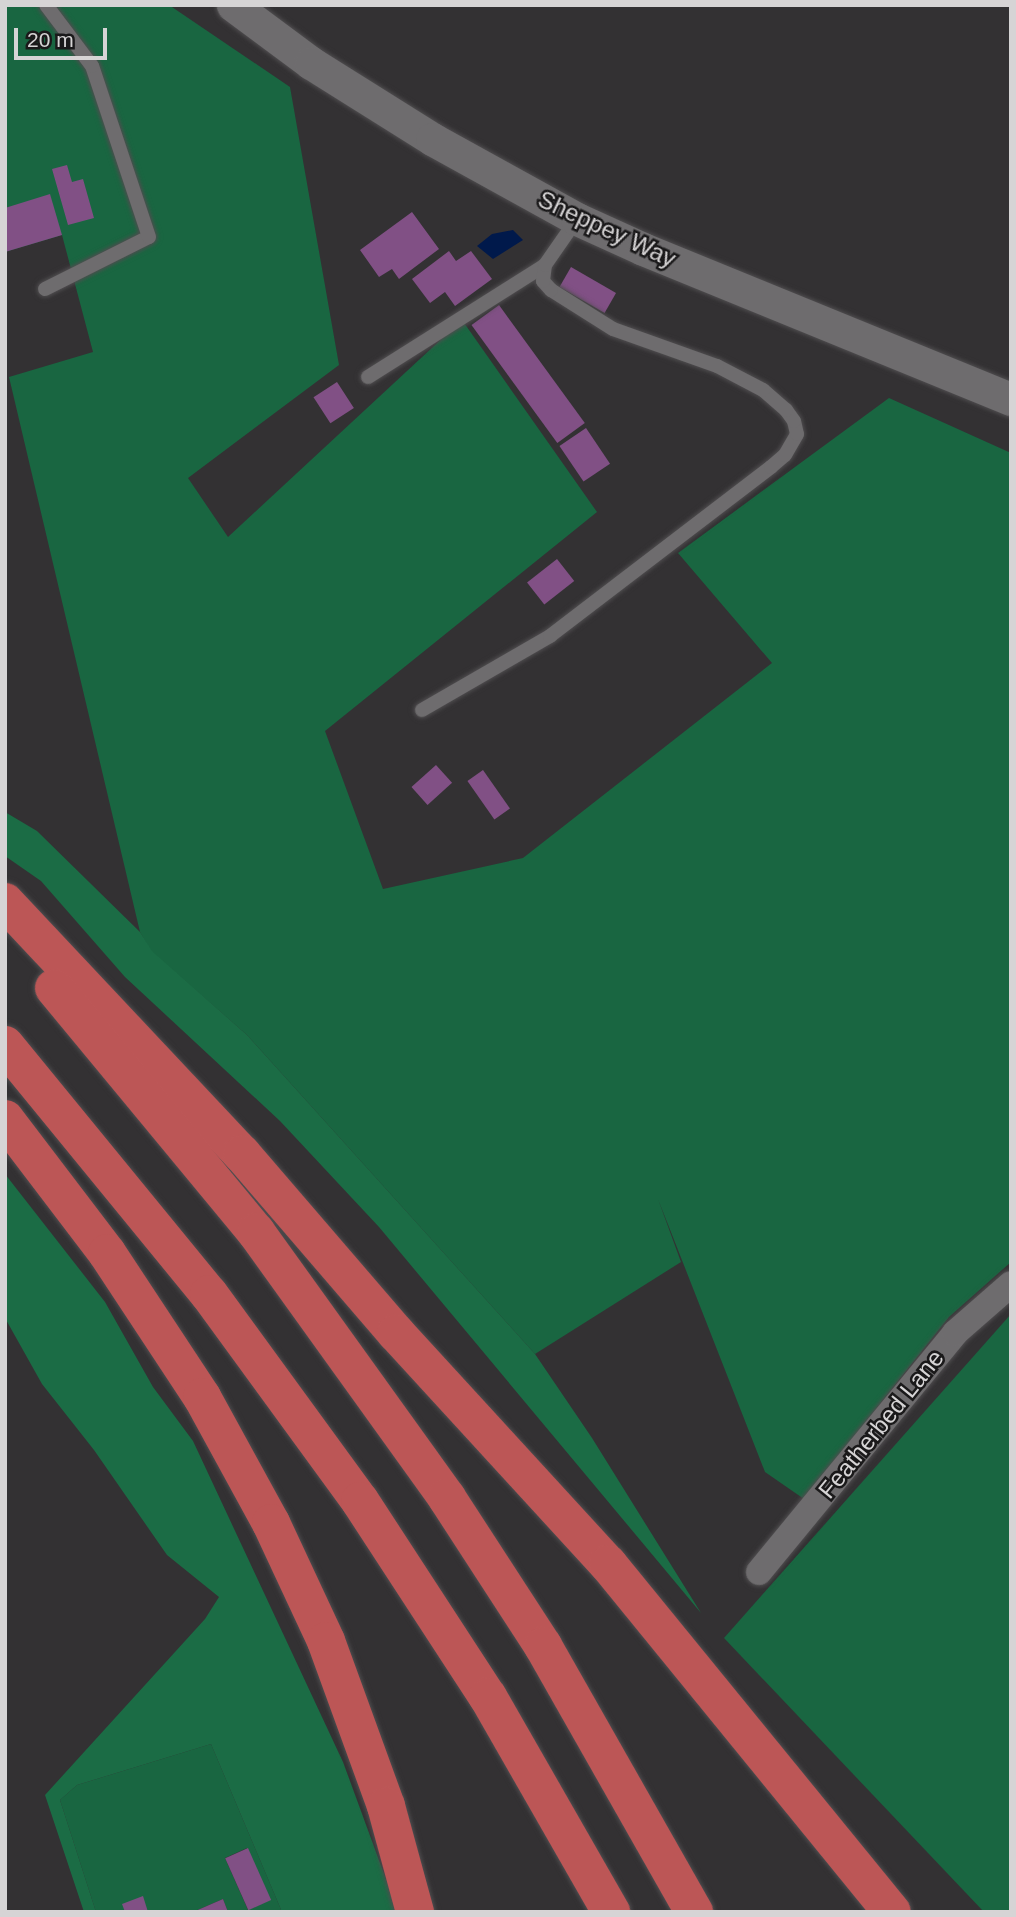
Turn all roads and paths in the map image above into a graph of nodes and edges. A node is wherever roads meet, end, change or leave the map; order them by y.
1 (46, 5) edge
2 (233, 5) edge
3 (577, 219) junction
4 (545, 265) junction
5 (45, 289) dead end
6 (368, 377) dead end
7 (1011, 399) edge
8 (422, 710) dead end
9 (5, 902) edge
10 (5, 935) edge
11 (5, 1045) edge
12 (5, 1119) edge
13 (1011, 1284) edge
14 (759, 1572) dead end
15 (415, 1912) edge
16 (611, 1912) edge
17 (694, 1912) edge
18 (892, 1912) edge

1 - 5 lane
2 - 3 street, Sheppey Way
3 - 4 lane
3 - 7 street, Sheppey Way
4 - 6 lane
4 - 8 lane
9 - 18 highway
10 - 17 highway
11 - 16 highway
12 - 15 highway
13 - 14 street, Featherbed Lane

